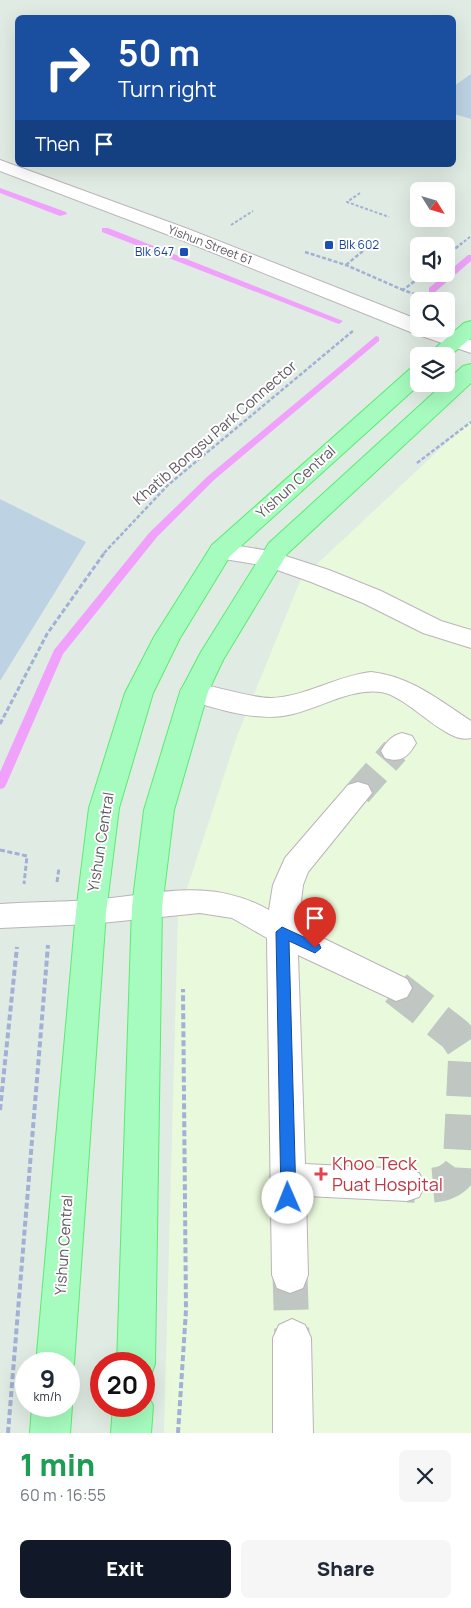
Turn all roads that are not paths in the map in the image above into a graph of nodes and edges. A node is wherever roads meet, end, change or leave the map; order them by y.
1 (0, 150) edge
2 (15, 156) edge
3 (0, 165) edge
4 (45, 167) edge
5 (135, 200) junction
6 (118, 210) junction
7 (387, 308) junction
8 (410, 320) edge
9 (464, 333) edge
10 (448, 347) edge
11 (471, 371) edge
12 (410, 381) edge
13 (221, 551) junction
14 (270, 559) junction
15 (471, 639) edge
16 (194, 692) junction
17 (464, 730) dead end
18 (358, 793) tunnel mouth
19 (147, 907) junction
20 (91, 912) junction
21 (8, 916) edge
22 (282, 932) junction
23 (396, 988) tunnel mouth
24 (288, 1179) junction
25 (407, 1185) tunnel mouth
26 (290, 1275) tunnel mouth
27 (292, 1338) tunnel mouth
28 (56, 1352) edge
29 (136, 1352) edge
30 (51, 1417) edge
31 (132, 1417) edge
32 (50, 1433) edge
33 (131, 1433) edge
34 (293, 1433) edge

1 - 2 street
3 - 6 street, Yishun Street 61
4 - 5 street, Yishun Street 61
5 - 6 street
5 - 7 street, Yishun Street 61
6 - 7 street, Yishun Street 61
7 - 8 street, Yishun Street 61
9 - 10 main road
11 - 14 main road
12 - 13 main road, Yishun Central
13 - 14 street
13 - 20 main road, Yishun Central
14 - 15 street
14 - 16 main road
16 - 17 street
16 - 19 main road
18 - 22 street
19 - 20 street
19 - 22 street
19 - 29 main road
20 - 21 street
20 - 28 main road, Yishun Central
22 - 23 street
22 - 24 street
24 - 25 street
24 - 26 street
27 - 34 street
30 - 32 main road
31 - 33 main road

